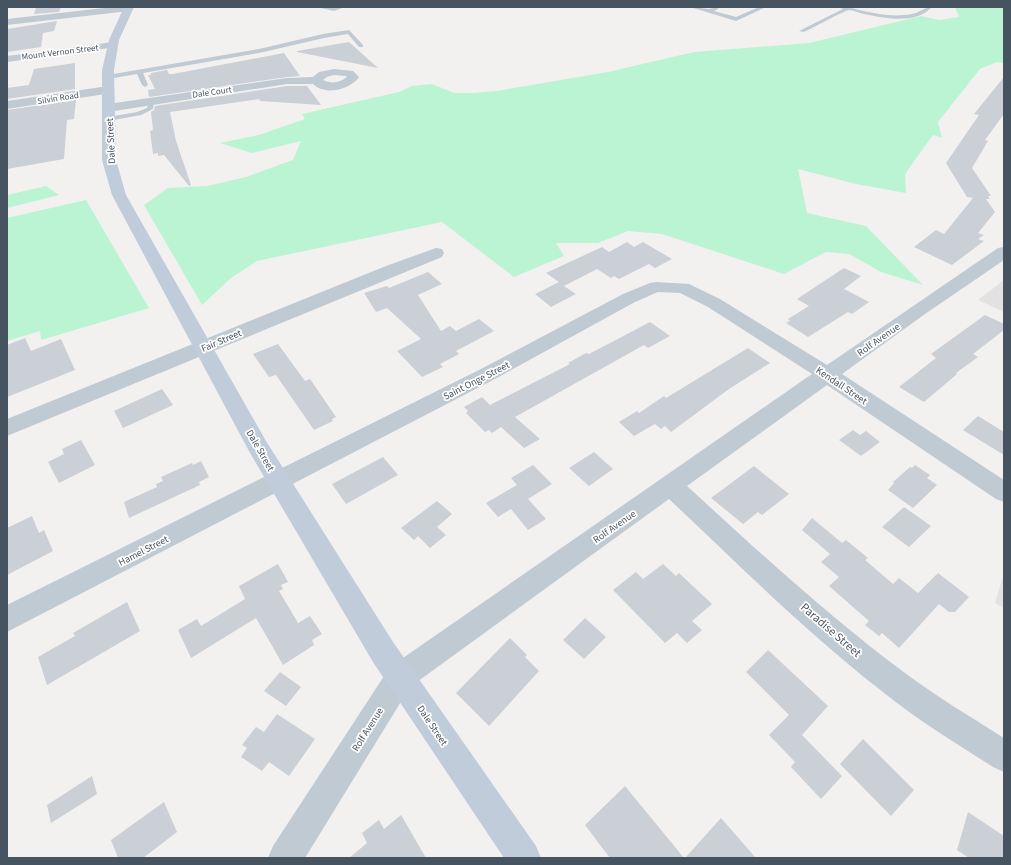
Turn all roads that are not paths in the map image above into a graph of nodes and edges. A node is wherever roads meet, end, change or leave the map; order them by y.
1 (319, 7) edge
2 (342, 7) edge
3 (693, 7) edge
4 (719, 7) edge
5 (762, 7) edge
6 (841, 7) edge
7 (929, 7) edge
8 (129, 8) edge
9 (849, 8) edge
10 (103, 9) edge
11 (17, 10) dead end
12 (709, 11) junction
13 (11, 22) edge
14 (802, 31) dead end
15 (113, 45) junction
16 (361, 46) dead end
17 (7, 59) edge
18 (139, 72) junction
19 (316, 80) dead end
20 (145, 85) dead end
21 (108, 98) junction
22 (7, 105) edge
23 (1004, 252) edge
24 (436, 253) dead end
25 (675, 287) joint
26 (203, 347) junction
27 (828, 374) junction
28 (7, 428) edge
29 (278, 480) junction
30 (671, 486) junction
31 (1004, 492) edge
32 (7, 619) edge
33 (400, 677) junction
34 (1004, 756) edge
35 (285, 858) edge
36 (524, 858) edge

1 - 2 lane
3 - 12 lane
4 - 12 lane
5 - 12 lane
6 - 9 lane
7 - 9 lane
8 - 10 street
8 - 15 street, Dale Street
9 - 14 lane
10 - 13 street
11 - 13 street
15 - 17 street, Mount Vernon Street
15 - 21 street, Dale Street
16 - 18 lane
18 - 20 lane
18 - 21 lane
19 - 21 street, Dale Court
21 - 22 street, Silvin Road
21 - 26 street, Dale Street
23 - 27 street, Rolf Avenue
24 - 26 street, Fair Street
25 - 27 street, Kendall Street
25 - 29 street, Saint Onge Street
26 - 28 street, Fair Street
26 - 29 street, Dale Street
27 - 30 street, Rolf Avenue
27 - 31 street, Kendall Street
29 - 32 street, Hamel Street
29 - 33 street, Dale Street
30 - 33 street, Rolf Avenue
30 - 34 street, Paradise Street
33 - 35 street, Rolf Avenue
33 - 36 street, Dale Street

